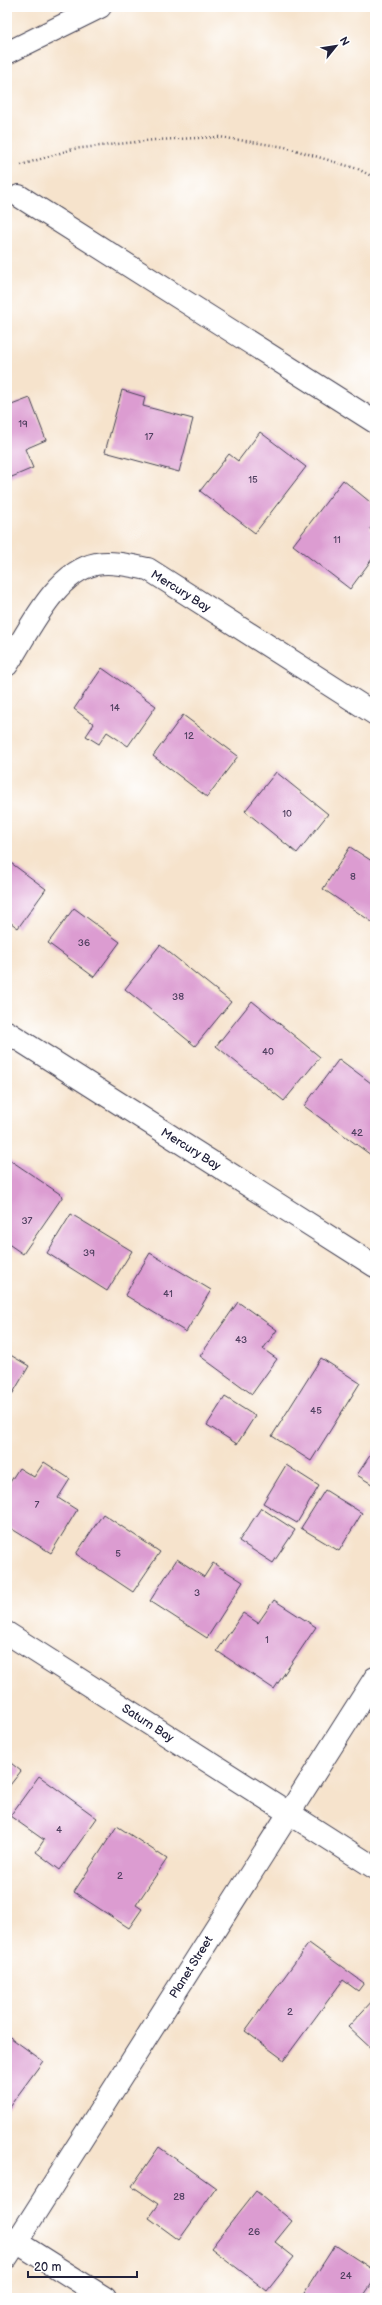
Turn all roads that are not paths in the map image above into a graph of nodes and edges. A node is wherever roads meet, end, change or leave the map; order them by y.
1 (100, 7) edge
2 (7, 53) edge
3 (20, 196) dead end
4 (375, 422) edge
5 (7, 665) edge
6 (375, 714) edge
7 (7, 1032) edge
8 (375, 1266) edge
9 (7, 1633) edge
10 (375, 1678) edge
11 (288, 1813) junction
12 (375, 1868) edge
13 (10, 2245) edge
14 (105, 2298) edge

1 - 2 street
3 - 4 street
5 - 6 street, Mercury Bay
7 - 8 street, Mercury Bay
9 - 11 street, Saturn Bay
10 - 11 street, Planet Street
11 - 12 street, Saturn Bay
11 - 13 street, Planet Street
13 - 14 street

